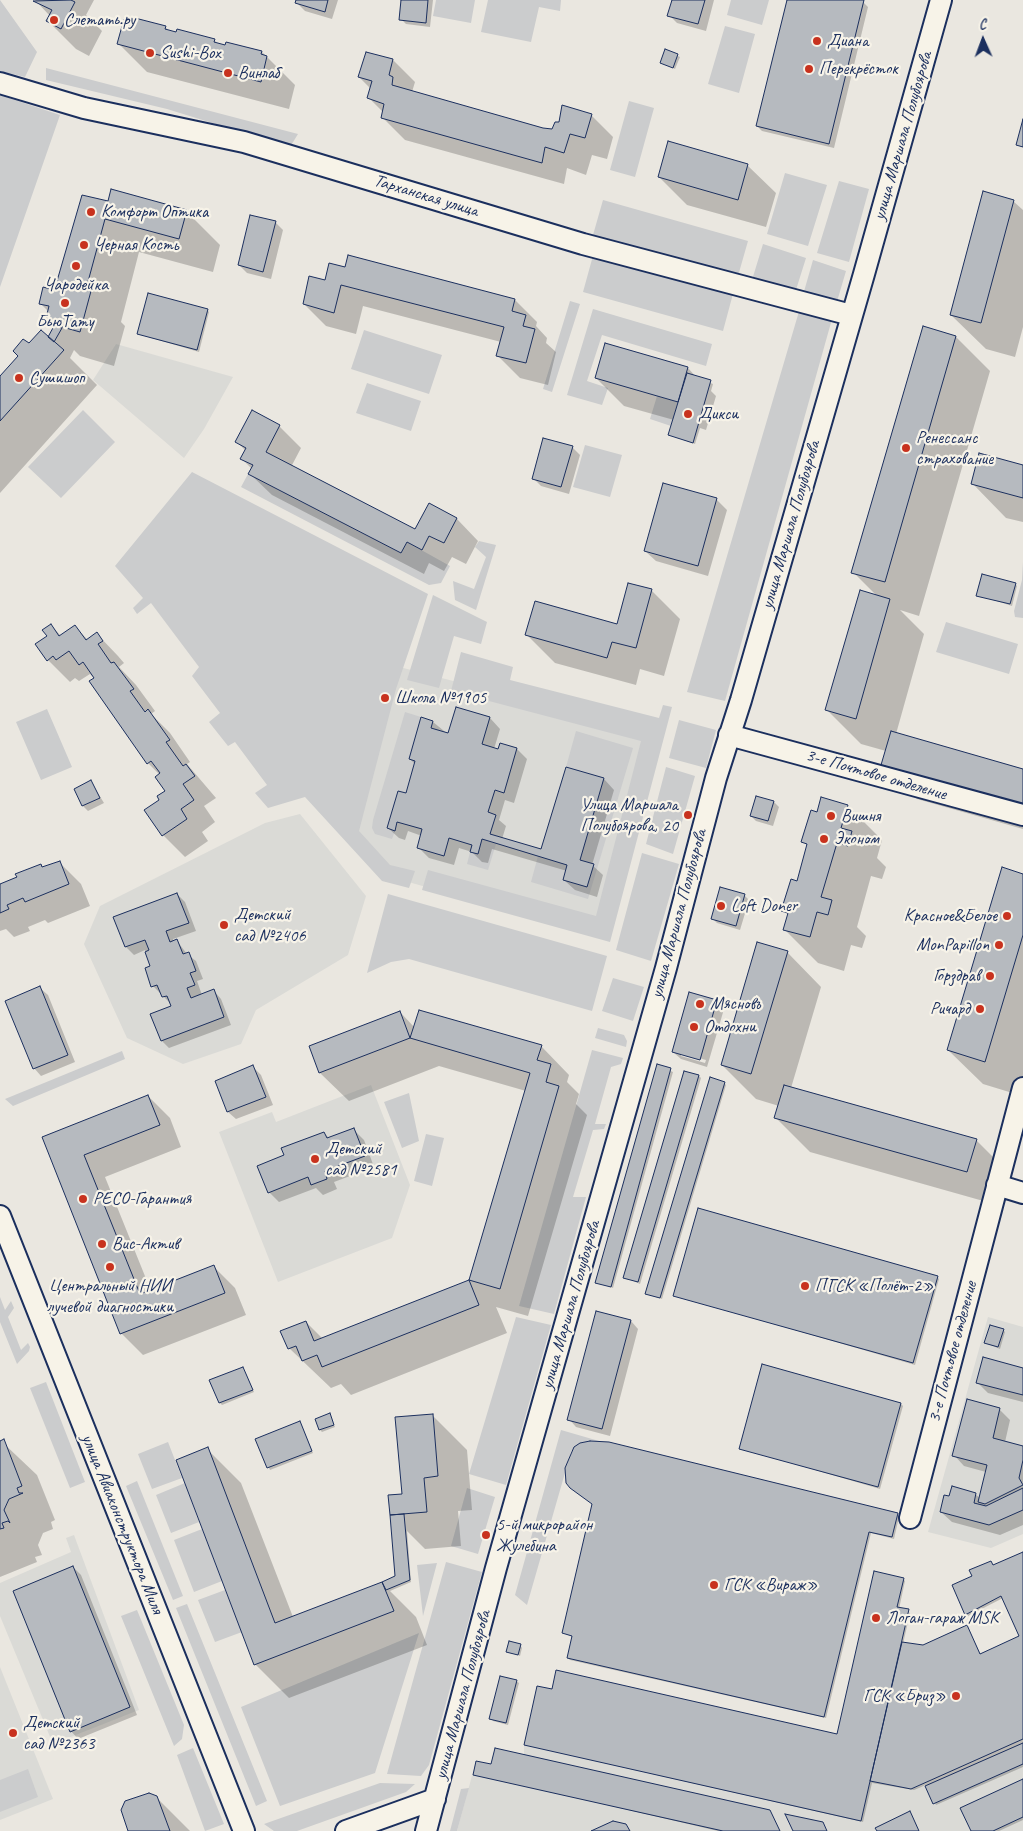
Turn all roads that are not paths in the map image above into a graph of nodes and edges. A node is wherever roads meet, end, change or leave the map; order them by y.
1 (941, 0) edge
2 (0, 83) edge
3 (851, 315) junction
4 (730, 735) junction
5 (1023, 815) edge
6 (1023, 1088) edge
7 (997, 1185) junction
8 (1023, 1193) edge
9 (0, 1216) edge
10 (910, 1518) dead end
11 (435, 1799) junction
12 (244, 1831) edge
13 (346, 1831) edge
14 (426, 1831) edge

1 - 3 street, улица Маршала Полубоярова
2 - 3 street, Тарханская улица
3 - 4 street, улица Маршала Полубоярова
4 - 5 street, 3-е Почтовое отделение
4 - 11 street, улица Маршала Полубоярова
6 - 7 street, 3-е Почтовое отделение
7 - 8 street
7 - 10 street, 3-е Почтовое отделение
9 - 12 street, улица Авиаконструктора Миля
11 - 13 street
11 - 14 street, улица Маршала Полубоярова

